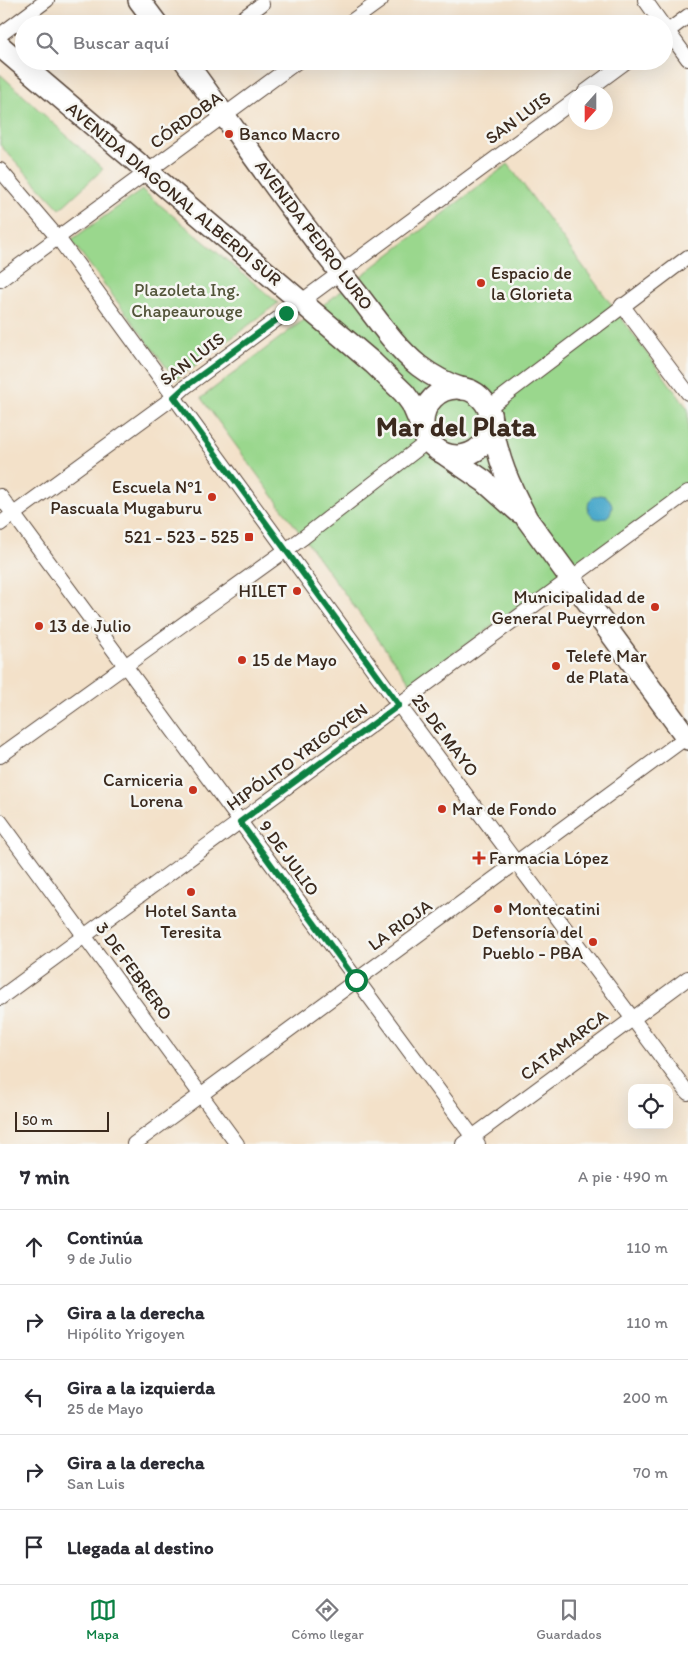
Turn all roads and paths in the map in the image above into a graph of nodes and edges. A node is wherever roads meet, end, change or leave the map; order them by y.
1 (47, 0) edge
2 (139, 0) edge
3 (381, 0) edge
4 (645, 0) edge
5 (262, 4) dead end
6 (27, 15) edge
7 (150, 15) edge
8 (247, 15) edge
9 (360, 15) edge
10 (655, 15) edge
11 (688, 16) edge
12 (15, 24) edge
13 (673, 24) edge
14 (0, 35) edge
15 (673, 39) edge
16 (0, 46) edge
17 (15, 59) edge
18 (688, 59) edge
19 (28, 70) edge
20 (191, 70) edge
21 (286, 70) edge
22 (615, 70) edge
23 (594, 85) edge
24 (568, 105) edge
25 (224, 115) junction
26 (0, 170) edge
27 (147, 172) junction
28 (58, 238) junction
29 (688, 257) edge
30 (340, 273) junction
31 (0, 280) edge
32 (301, 301) junction
33 (622, 305) junction
34 (400, 347) junction
35 (373, 363) junction
36 (463, 388) junction
37 (687, 391) edge
38 (174, 397) junction
39 (490, 414) junction
40 (432, 442) junction
41 (688, 492) edge
42 (0, 496) edge
43 (14, 514) junction
44 (527, 519) junction
45 (0, 524) edge
46 (286, 550) junction
47 (570, 580) junction
48 (126, 667) junction
49 (399, 705) junction
50 (688, 738) edge
51 (0, 756) edge
52 (0, 821) edge
53 (240, 822) junction
54 (517, 862) junction
55 (84, 936) junction
56 (688, 978) edge
57 (356, 980) junction
58 (0, 998) edge
59 (632, 1018) junction
60 (688, 1093) edge
61 (201, 1095) junction
62 (471, 1142) edge
63 (134, 1144) edge
64 (237, 1144) edge

1 - 6 street
2 - 7 main road
3 - 9 street
4 - 10 street
5 - 8 street
11 - 13 street
12 - 14 street
15 - 18 street
16 - 17 main road, AVENIDA DIAGONAL ALBERDI SUR
19 - 27 main road, AVENIDA DIAGONAL ALBERDI SUR
20 - 25 main road, AVENIDA PEDRO LURO
21 - 25 street, CÓRDOBA
22 - 23 street
24 - 30 street, SAN LUIS
25 - 27 street, CÓRDOBA
25 - 30 main road, AVENIDA PEDRO LURO
26 - 28 street, 25 DE MAYO
27 - 28 street, CÓRDOBA
27 - 32 main road, AVENIDA DIAGONAL ALBERDI SUR
28 - 31 street, CÓRDOBA
28 - 38 street, 25 DE MAYO
29 - 33 street
30 - 32 street, SAN LUIS
30 - 34 main road, AVENIDA PEDRO LURO
32 - 35 main road, AVENIDA DIAGONAL ALBERDI SUR
32 - 38 street, SAN LUIS
33 - 37 street
33 - 39 street
34 - 35 main road
34 - 36 main road, AVENIDA PEDRO LURO
35 - 40 main road, AVENIDA DIAGONAL ALBERDI SUR
36 - 39 main road
36 - 40 main road
38 - 43 street, SAN LUIS
38 - 46 street, 25 DE MAYO
39 - 40 main road
39 - 44 main road
40 - 44 main road
40 - 46 street
41 - 47 street, HIPÓLITO YRIGOYEN
42 - 43 street, 9 DE JULIO
43 - 45 street, SAN LUIS
43 - 48 street, 9 DE JULIO
44 - 47 main road
46 - 48 street
46 - 49 street, 25 DE MAYO
47 - 49 street, HIPÓLITO YRIGOYEN
47 - 50 main road
48 - 51 street
48 - 53 street, 9 DE JULIO
49 - 53 street, HIPÓLITO YRIGOYEN
49 - 54 street, 25 DE MAYO
50 - 54 street, LA RIOJA
52 - 55 street, 3 DE FEBRERO
53 - 55 street, HIPÓLITO YRIGOYEN
53 - 57 street, 9 DE JULIO
54 - 57 street, LA RIOJA
54 - 59 street, 25 DE MAYO
55 - 58 street, HIPÓLITO YRIGOYEN
55 - 61 street, 3 DE FEBRERO
56 - 59 street, CATAMARCA
57 - 61 street, LA RIOJA
57 - 62 street, 9 DE JULIO
59 - 60 street, 25 DE MAYO
59 - 62 street, CATAMARCA
61 - 63 street, LA RIOJA
61 - 64 street, 3 DE FEBRERO

